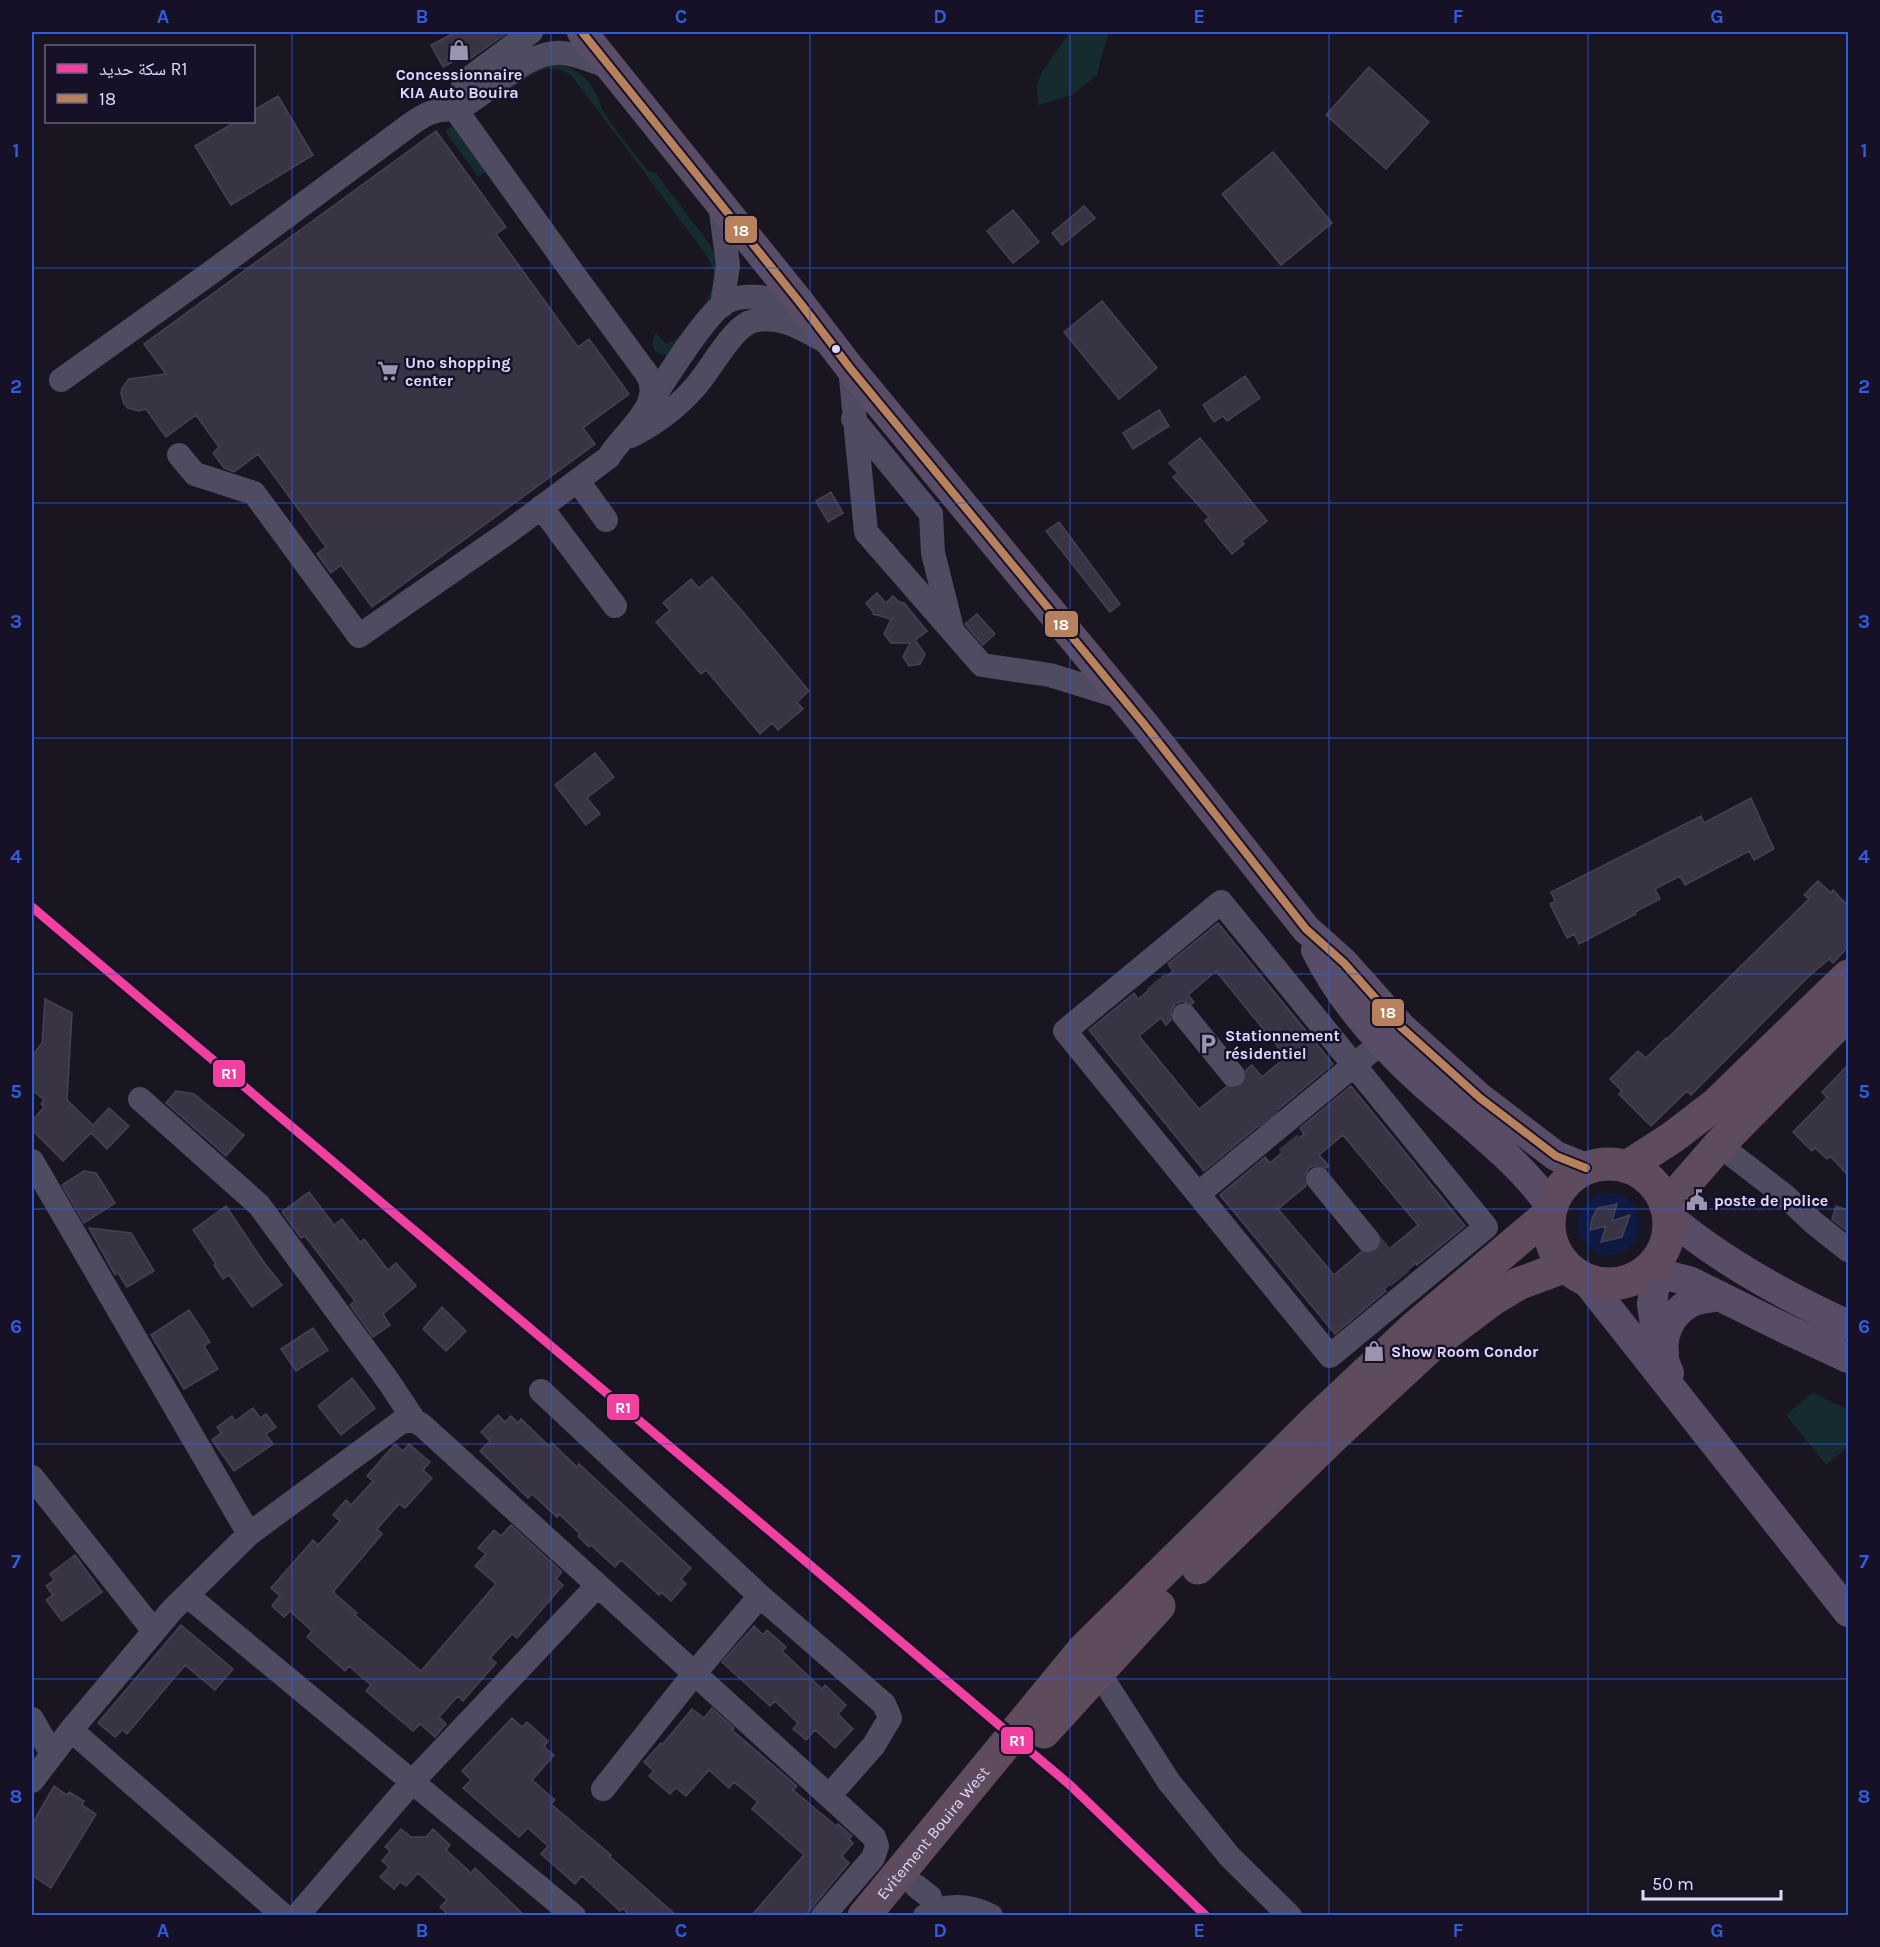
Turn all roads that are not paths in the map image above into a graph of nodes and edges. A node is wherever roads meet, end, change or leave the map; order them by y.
1 (531, 32) edge
2 (582, 32) edge
3 (612, 68) junction
4 (456, 110) junction
5 (720, 204) junction
6 (801, 303) junction
7 (722, 306) junction
8 (841, 357) junction
9 (636, 360) junction
10 (677, 361) junction
11 (61, 380) dead end
12 (656, 412) junction
13 (853, 419) junction
14 (898, 427) junction
15 (179, 455) dead end
16 (578, 481) junction
17 (542, 507) junction
18 (606, 520) dead end
19 (615, 606) dead end
20 (1061, 625) junction
21 (953, 633) junction
22 (1050, 675) junction
23 (1121, 698) junction
24 (1306, 929) junction
25 (1848, 976) edge
26 (1848, 1014) edge
27 (1184, 1015) tunnel mouth
28 (1382, 1042) junction
29 (1354, 1065) junction
30 (1233, 1076) tunnel mouth
31 (140, 1099) dead end
32 (1719, 1145) junction
33 (1628, 1166) junction
34 (1586, 1168) junction
35 (34, 1172) edge
36 (1318, 1179) tunnel mouth
37 (1198, 1194) junction
38 (1550, 1210) junction
39 (1667, 1211) junction
40 (1496, 1234) junction
41 (1368, 1240) tunnel mouth
42 (1848, 1250) edge
43 (1650, 1269) junction
44 (1576, 1273) junction
45 (1720, 1296) junction
46 (1848, 1325) edge
47 (1848, 1358) edge
48 (1667, 1369) junction
49 (541, 1391) dead end
50 (1687, 1408) junction
51 (414, 1420) junction
52 (32, 1477) edge
53 (249, 1534) junction
54 (597, 1586) junction
55 (188, 1596) junction
56 (760, 1596) junction
57 (1848, 1612) edge
58 (154, 1631) junction
59 (1090, 1661) junction
60 (694, 1674) junction
61 (32, 1719) edge
62 (71, 1730) junction
63 (52, 1754) junction
64 (32, 1781) edge
65 (413, 1781) junction
66 (603, 1789) dead end
67 (980, 1790) junction
68 (829, 1796) junction
69 (925, 1903) edge
70 (284, 1916) edge
71 (297, 1916) edge
72 (574, 1916) edge
73 (823, 1916) edge
74 (864, 1916) edge
75 (892, 1916) edge
76 (991, 1916) edge
77 (1290, 1916) edge

1 - 4 street
2 - 3 main road
3 - 4 street
3 - 5 main road
4 - 9 street
4 - 11 street
5 - 6 main road
5 - 7 street
6 - 7 street
6 - 8 main road
7 - 10 street
8 - 12 street
8 - 13 street
8 - 14 main road
9 - 10 street
9 - 12 street
10 - 12 street
12 - 16 street
13 - 14 street
13 - 21 street
13 - 21 street
14 - 20 main road
15 - 17 street
16 - 17 street
16 - 18 street
17 - 19 street
20 - 22 street
20 - 23 main road
21 - 22 street
22 - 23 street
23 - 24 main road
24 - 28 main road
24 - 34 main road
25 - 33 highway
26 - 32 highway
27 - 30 street
28 - 29 street
28 - 38 main road
29 - 37 street
29 - 37 street
29 - 40 street
31 - 51 street
32 - 39 highway
32 - 42 street
33 - 34 highway
33 - 39 highway
34 - 38 highway
35 - 53 street
36 - 41 street
37 - 40 street
38 - 40 highway
38 - 44 highway
39 - 43 highway
39 - 46 main road
40 - 59 highway
43 - 44 highway
43 - 45 main road
43 - 48 main road
44 - 50 main road
44 - 59 highway
45 - 47 main road
45 - 48 main road
48 - 50 main road
49 - 56 street
50 - 57 main road
51 - 53 street
51 - 54 street
52 - 58 street
53 - 55 street
54 - 60 street
54 - 65 street
55 - 58 street
55 - 65 street
56 - 60 street
56 - 68 street
58 - 62 street
59 - 67 highway, Evitement Bouira West
59 - 77 street
60 - 66 street
60 - 68 street
61 - 63 street
62 - 63 street
62 - 70 street
63 - 64 street
65 - 71 street
65 - 72 street
67 - 69 highway, Evitement Bouira West
67 - 74 highway, Evitement Bouira West
68 - 73 street
69 - 75 highway, Evitement Bouira West
69 - 76 street

